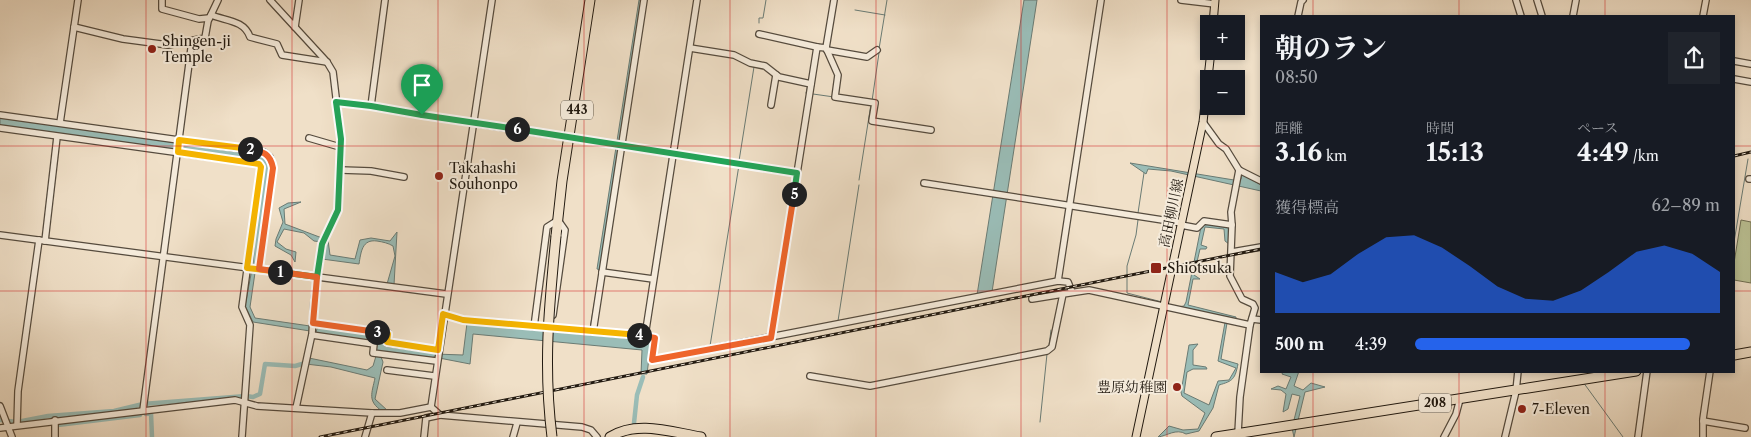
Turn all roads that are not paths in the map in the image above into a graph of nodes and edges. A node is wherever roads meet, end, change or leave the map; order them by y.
1 (78, 0) edge
2 (162, 0) edge
3 (218, 0) edge
4 (270, 0) edge
5 (299, 0) edge
6 (385, 0) edge
7 (492, 0) edge
8 (590, 0) edge
9 (594, 0) edge
10 (644, 0) edge
11 (697, 0) edge
12 (834, 0) edge
13 (1101, 0) edge
14 (1181, 0) edge
15 (1303, 0) edge
16 (1516, 0) edge
17 (1537, 0) edge
18 (1576, 0) edge
19 (1706, 0) edge
20 (1215, 2) edge
21 (1214, 15) edge
22 (1298, 15) edge
23 (1521, 15) edge
24 (1542, 15) edge
25 (1573, 15) edge
26 (1703, 15) edge
27 (210, 16) junction
28 (74, 27) junction
29 (295, 27) junction
30 (759, 34) dead end
31 (192, 41) junction
32 (817, 47) junction
33 (690, 48) junction
34 (826, 49) junction
35 (877, 50) dead end
36 (1210, 60) edge
37 (1735, 61) edge
38 (327, 62) junction
39 (1751, 64) edge
40 (776, 75) junction
41 (1735, 79) edge
42 (1751, 82) edge
43 (811, 84) junction
44 (336, 102) junction
45 (771, 105) dead end
46 (371, 106) junction
47 (0, 115) edge
48 (472, 122) junction
49 (1203, 122) junction
50 (60, 123) junction
51 (0, 128) edge
52 (931, 130) dead end
53 (58, 137) junction
54 (309, 138) dead end
55 (571, 138) junction
56 (179, 140) junction
57 (622, 145) junction
58 (340, 147) junction
59 (178, 152) junction
60 (674, 153) junction
61 (341, 170) junction
62 (1239, 170) junction
63 (797, 173) junction
64 (404, 177) dead end
65 (1260, 180) edge
66 (924, 183) dead end
67 (1070, 206) junction
68 (558, 220) junction
69 (1181, 224) junction
70 (1232, 225) junction
71 (0, 234) edge
72 (42, 240) junction
73 (1260, 247) edge
74 (1232, 252) junction
75 (163, 256) junction
76 (247, 268) junction
77 (259, 269) junction
78 (602, 272) junction
79 (317, 277) junction
80 (653, 279) junction
81 (1058, 280) junction
82 (1072, 292) junction
83 (446, 294) junction
84 (1063, 294) junction
85 (1032, 298) dead end
86 (1165, 306) junction
87 (443, 314) junction
88 (1260, 320) edge
89 (1251, 322) junction
90 (313, 323) junction
91 (534, 327) junction
92 (551, 329) junction
93 (593, 332) junction
94 (312, 335) junction
95 (645, 336) junction
96 (771, 338) junction
97 (438, 351) junction
98 (1751, 352) edge
99 (1735, 355) edge
100 (436, 361) junction
101 (387, 370) dead end
102 (1518, 373) edge
103 (1624, 373) edge
104 (1647, 373) edge
105 (1710, 373) edge
106 (434, 376) junction
107 (810, 376) dead end
108 (1516, 390) junction
109 (1460, 399) junction
110 (246, 404) junction
111 (0, 406) edge
112 (431, 406) junction
113 (296, 408) junction
114 (143, 410) junction
115 (372, 413) junction
116 (440, 415) junction
117 (55, 420) junction
118 (1703, 421) junction
119 (517, 423) junction
120 (17, 425) junction
121 (9, 426) junction
122 (0, 428) edge
123 (1745, 428) dead end
124 (1233, 435) edge
125 (12, 437) edge
126 (55, 437) edge
127 (242, 437) edge
128 (365, 437) edge
129 (424, 437) edge
130 (512, 437) edge
131 (552, 437) edge
132 (597, 437) edge
133 (610, 437) edge
134 (701, 437) edge
135 (1136, 437) edge
136 (1216, 437) edge
137 (1444, 437) edge
138 (1505, 437) edge
139 (1638, 437) edge
140 (1703, 437) edge

1 - 28 street
2 - 27 street
3 - 27 street
4 - 29 street
5 - 29 street
6 - 46 street
7 - 48 street
8 - 55 highway, 443
9 - 55 highway, 443
10 - 57 street
11 - 33 street
12 - 34 street
13 - 67 street
14 - 20 street
15 - 22 street
16 - 23 street
17 - 24 street
18 - 25 street
19 - 26 street
20 - 21 main road
27 - 31 street
27 - 38 street
28 - 31 street
28 - 50 street
29 - 38 street
30 - 32 street
31 - 56 street
32 - 34 street
32 - 43 street
33 - 40 street
33 - 60 street
34 - 35 street
34 - 52 street
36 - 49 main road, 高田柳川線
37 - 39 street
38 - 44 street
40 - 43 street
40 - 45 street
41 - 42 street
43 - 63 street
44 - 46 street
44 - 58 street
46 - 48 street
47 - 50 street
48 - 55 street
48 - 83 street
49 - 62 street
49 - 69 main road, 高田柳川線
50 - 56 street
51 - 53 street
53 - 59 street
53 - 72 street
54 - 58 street
55 - 57 street
55 - 68 highway, 443
56 - 59 street
56 - 77 street
57 - 60 street
57 - 78 street
58 - 61 street
59 - 75 street
59 - 76 street
60 - 63 street
60 - 80 street
61 - 64 street
61 - 79 street
62 - 65 street
62 - 70 street
63 - 96 street
66 - 67 street
67 - 69 street
67 - 81 street
68 - 91 street
68 - 92 street
68 - 131 highway, 443, bridge
69 - 70 street
69 - 86 main road, 高田柳川線
70 - 74 street
71 - 72 street
72 - 75 street
72 - 120 street
73 - 74 street
74 - 89 street
75 - 76 street
75 - 114 street
76 - 77 street
76 - 110 street
77 - 79 street
78 - 80 street
78 - 93 street
79 - 83 street
79 - 90 street
80 - 95 street
81 - 82 street
81 - 96 street
82 - 84 street
82 - 86 street
83 - 87 street
84 - 85 street
84 - 107 street
86 - 89 street
86 - 135 main road, 高田柳川線
87 - 91 street
87 - 97 street
88 - 89 street
89 - 124 street
90 - 94 street
90 - 97 street
91 - 92 street
92 - 93 street
93 - 95 street
94 - 100 street
94 - 113 street
95 - 96 street
97 - 100 street
98 - 99 highway
100 - 106 street
101 - 106 street
102 - 108 street
103 - 108 highway, 208
104 - 139 street
105 - 118 street
106 - 112 street
108 - 109 highway, 208
108 - 138 street
109 - 124 highway, 208
109 - 137 street
110 - 113 street
110 - 114 street
110 - 127 street
111 - 121 street
112 - 115 street
112 - 116 street
113 - 115 street
114 - 117 street
115 - 128 street
116 - 119 street
116 - 129 street
117 - 120 street
117 - 126 street
118 - 123 street
118 - 140 street
119 - 130 street
119 - 132 street
120 - 121 street
121 - 122 street
121 - 125 street
124 - 136 highway, 208
133 - 134 highway

